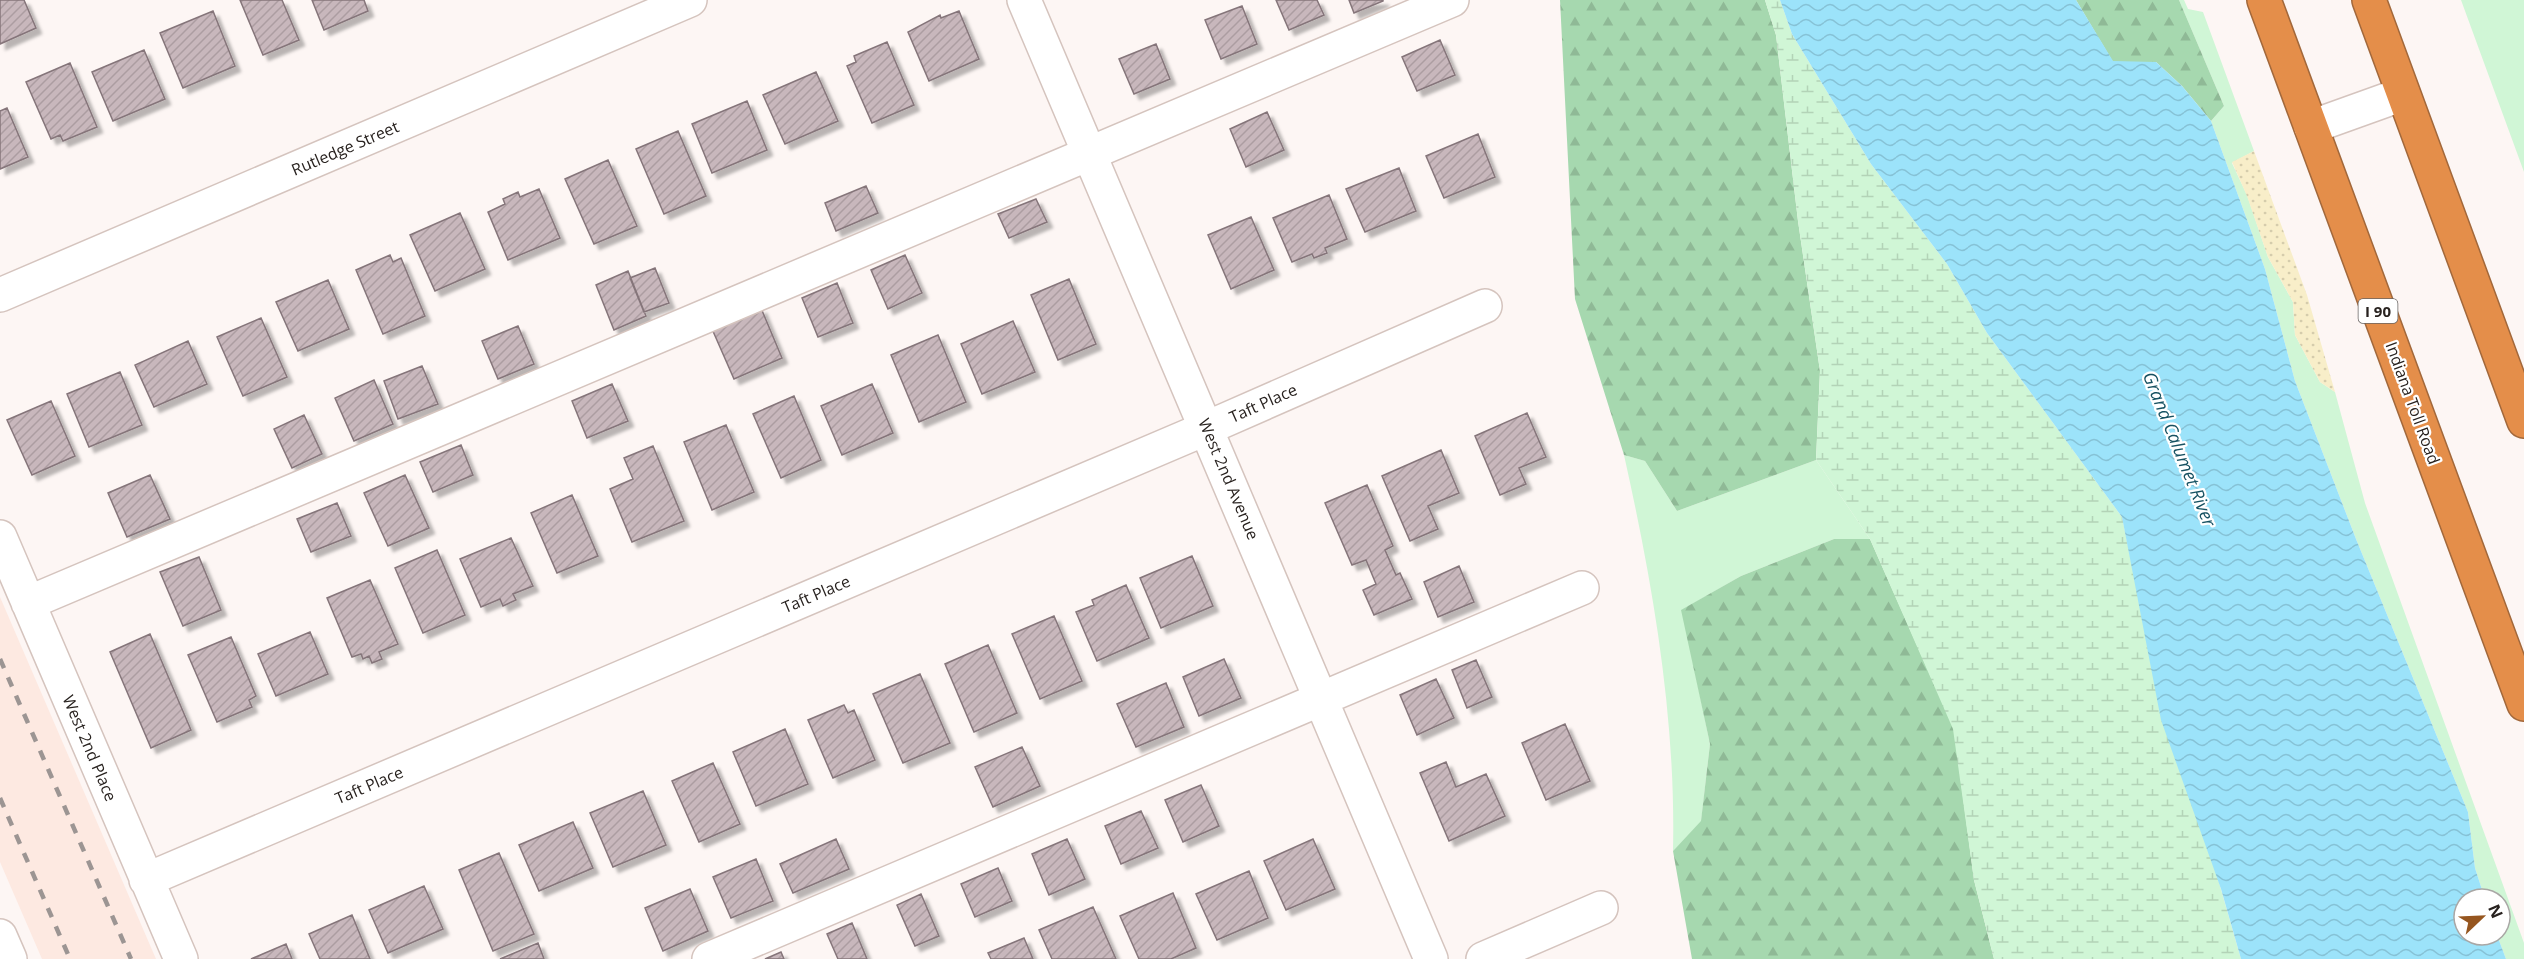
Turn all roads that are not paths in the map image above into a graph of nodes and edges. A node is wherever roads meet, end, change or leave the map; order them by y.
1 (690, 0) edge
2 (1024, 0) edge
3 (1452, 0) edge
4 (2264, 0) edge
5 (2369, 0) edge
6 (2403, 94) junction
7 (2311, 127) junction
8 (1089, 154) junction
9 (0, 296) edge
10 (1485, 306) dead end
11 (2524, 421) edge
12 (1207, 428) junction
13 (0, 537) edge
14 (1582, 588) dead end
15 (27, 603) junction
16 (1322, 698) junction
17 (2524, 704) edge
18 (147, 880) junction
19 (1601, 908) dead end
20 (181, 959) edge
21 (709, 959) edge
22 (1431, 959) edge
23 (1483, 959) edge

1 - 9 street, Rutledge Street
2 - 8 street, West 2nd Avenue
3 - 8 street
4 - 7 highway, Indiana Toll Road / I 90
5 - 6 highway
6 - 7 street
6 - 11 highway
7 - 17 highway, Indiana Toll Road / I 90
8 - 12 street, West 2nd Avenue
8 - 15 street
10 - 12 street, Taft Place
12 - 16 street, West 2nd Avenue
12 - 18 street, Taft Place
13 - 15 street, West 2nd Place
14 - 16 street
15 - 18 street, West 2nd Place
16 - 21 street
16 - 22 street, West 2nd Avenue
18 - 20 street, West 2nd Place
19 - 23 street

